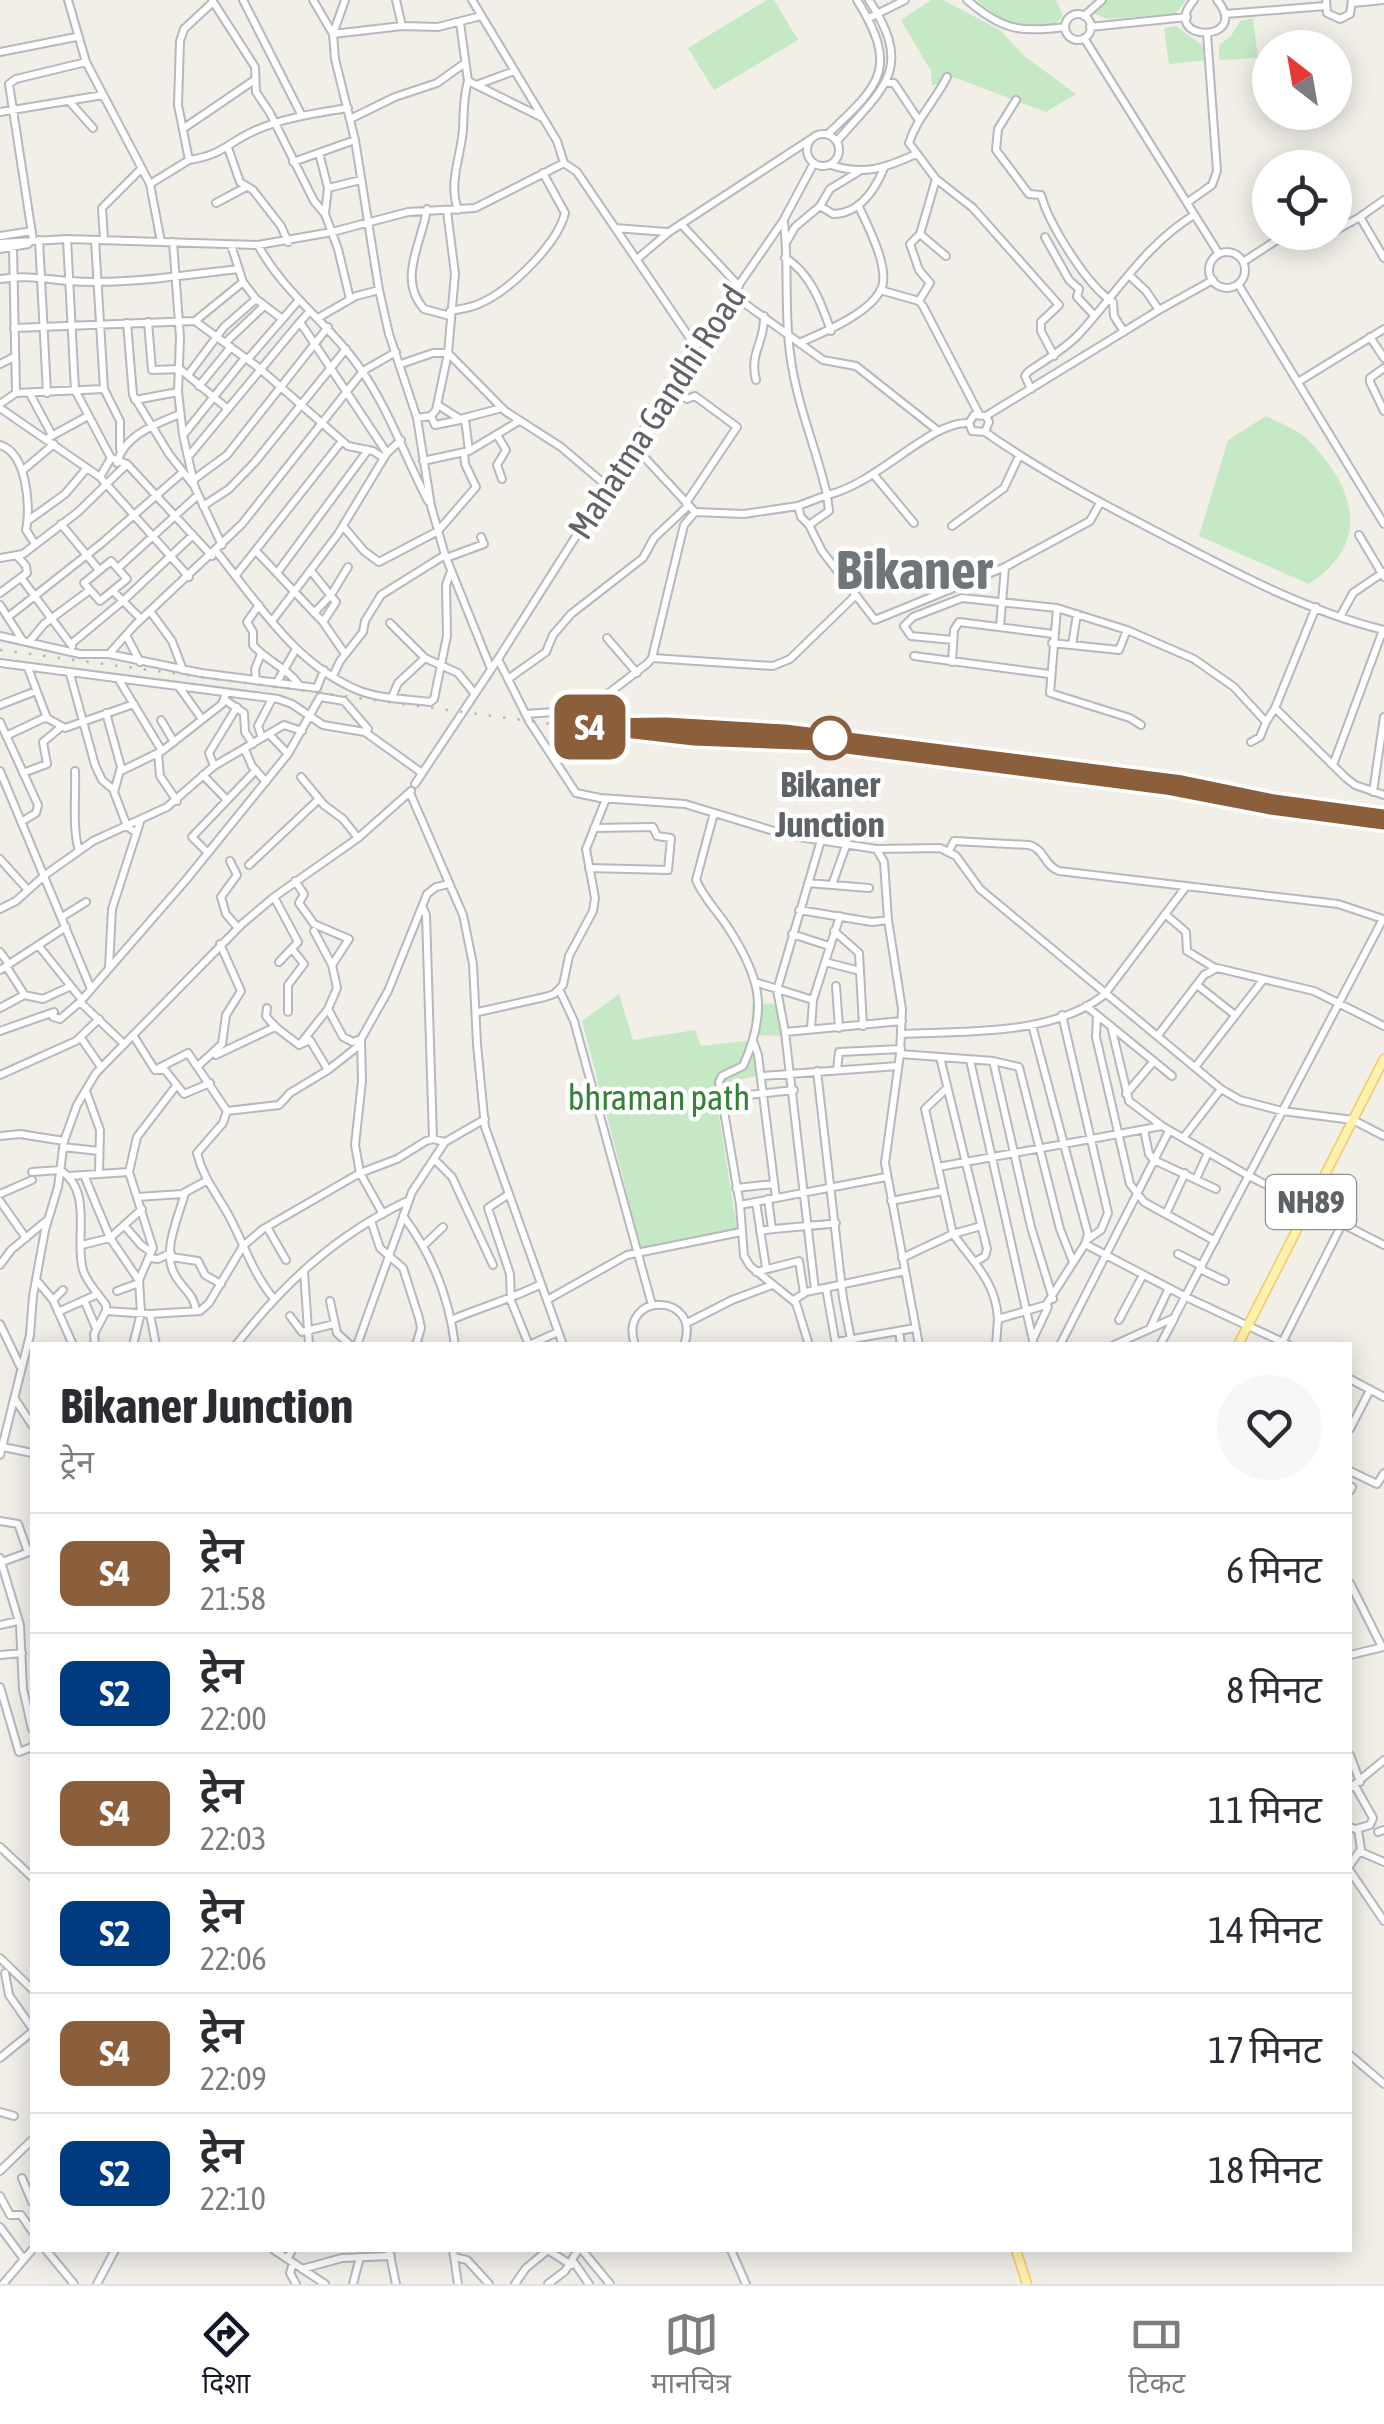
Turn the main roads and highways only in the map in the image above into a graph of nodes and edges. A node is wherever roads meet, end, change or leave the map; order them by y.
1 (1384, 1060) edge
2 (1239, 1342) edge
3 (1017, 2252) edge
4 (1026, 2284) edge

1 - 2 main road, NH89
3 - 4 main road

